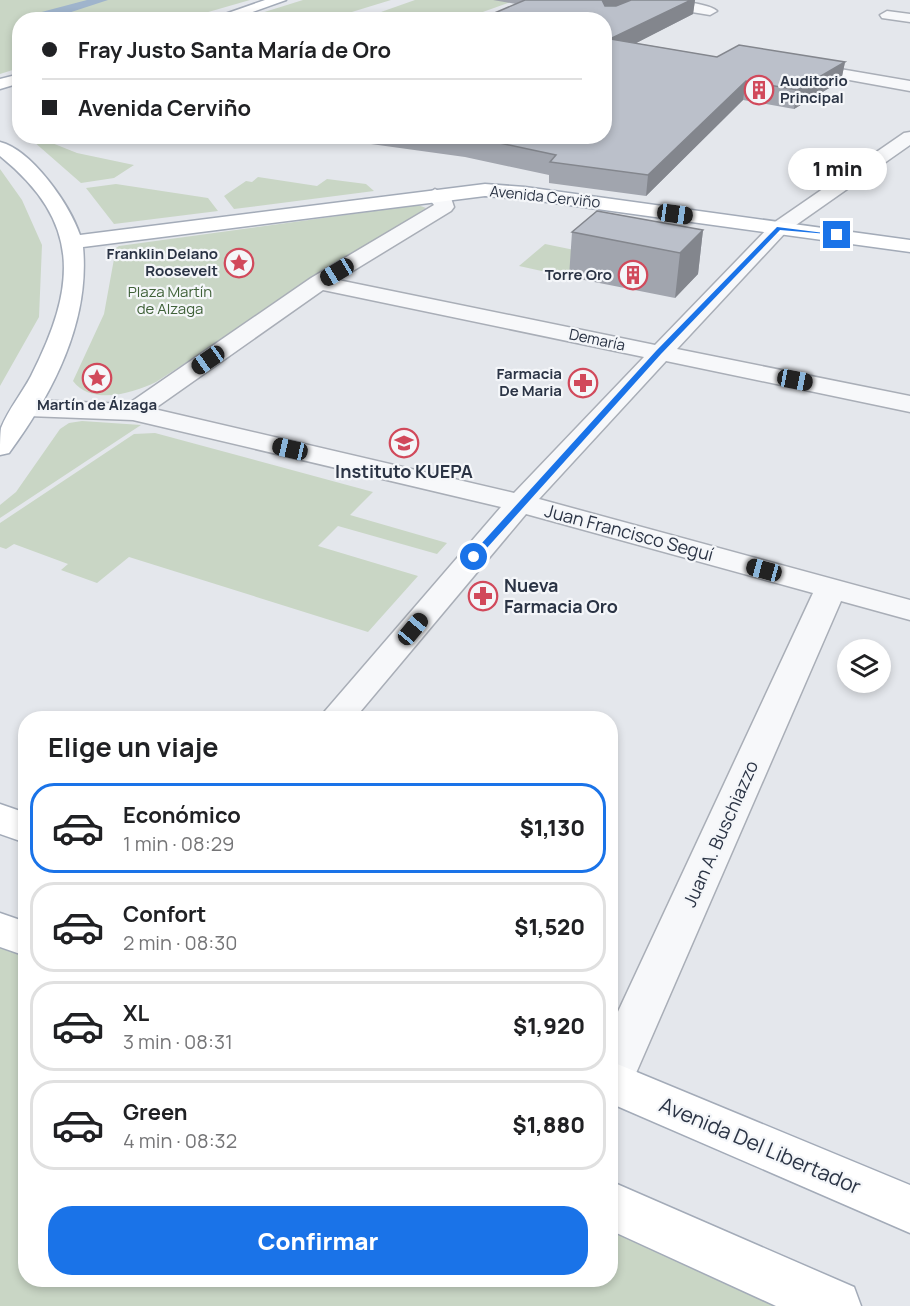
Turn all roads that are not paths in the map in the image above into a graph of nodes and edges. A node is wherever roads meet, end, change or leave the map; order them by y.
1 (279, 0) edge
2 (648, 0) edge
3 (725, 0) edge
4 (631, 9) edge
5 (710, 11) junction
6 (240, 12) edge
7 (887, 15) dead end
8 (910, 18) edge
9 (697, 21) dead end
10 (805, 69) edge
11 (910, 86) edge
12 (910, 137) edge
13 (0, 147) edge
14 (435, 195) junction
15 (779, 228) junction
16 (72, 242) junction
17 (910, 246) edge
18 (319, 283) junction
19 (658, 352) junction
20 (910, 404) edge
21 (28, 408) junction
22 (133, 412) junction
23 (0, 447) edge
24 (520, 503) junction
25 (831, 588) junction
26 (910, 610) edge
27 (342, 711) edge
28 (0, 818) edge
29 (18, 826) edge
30 (0, 929) edge
31 (18, 937) edge
32 (618, 1063) edge
33 (618, 1084) edge
34 (618, 1209) edge
35 (910, 1209) edge
36 (835, 1306) edge

1 - 6 main road
2 - 4 street
2 - 5 street
3 - 5 street
5 - 9 street
7 - 8 street
10 - 11 street
12 - 15 street
13 - 16 main road
14 - 15 main road, Avenida Cerviño
14 - 16 main road, Avenida Cerviño
14 - 18 street
15 - 17 main road, Avenida Cerviño
15 - 19 street
16 - 21 main road
18 - 19 street, Demaría
18 - 22 street
19 - 20 street, Demaría
19 - 24 street
21 - 22 street, Juan Francisco Seguí
21 - 23 main road
22 - 24 street, Juan Francisco Seguí
24 - 25 street, Juan Francisco Seguí
24 - 27 street
25 - 26 street, Juan Francisco Seguí
25 - 32 street, Juan A. Buschiazzo
28 - 29 main road
30 - 31 main road
33 - 35 main road, Avenida Del Libertador
34 - 36 main road

